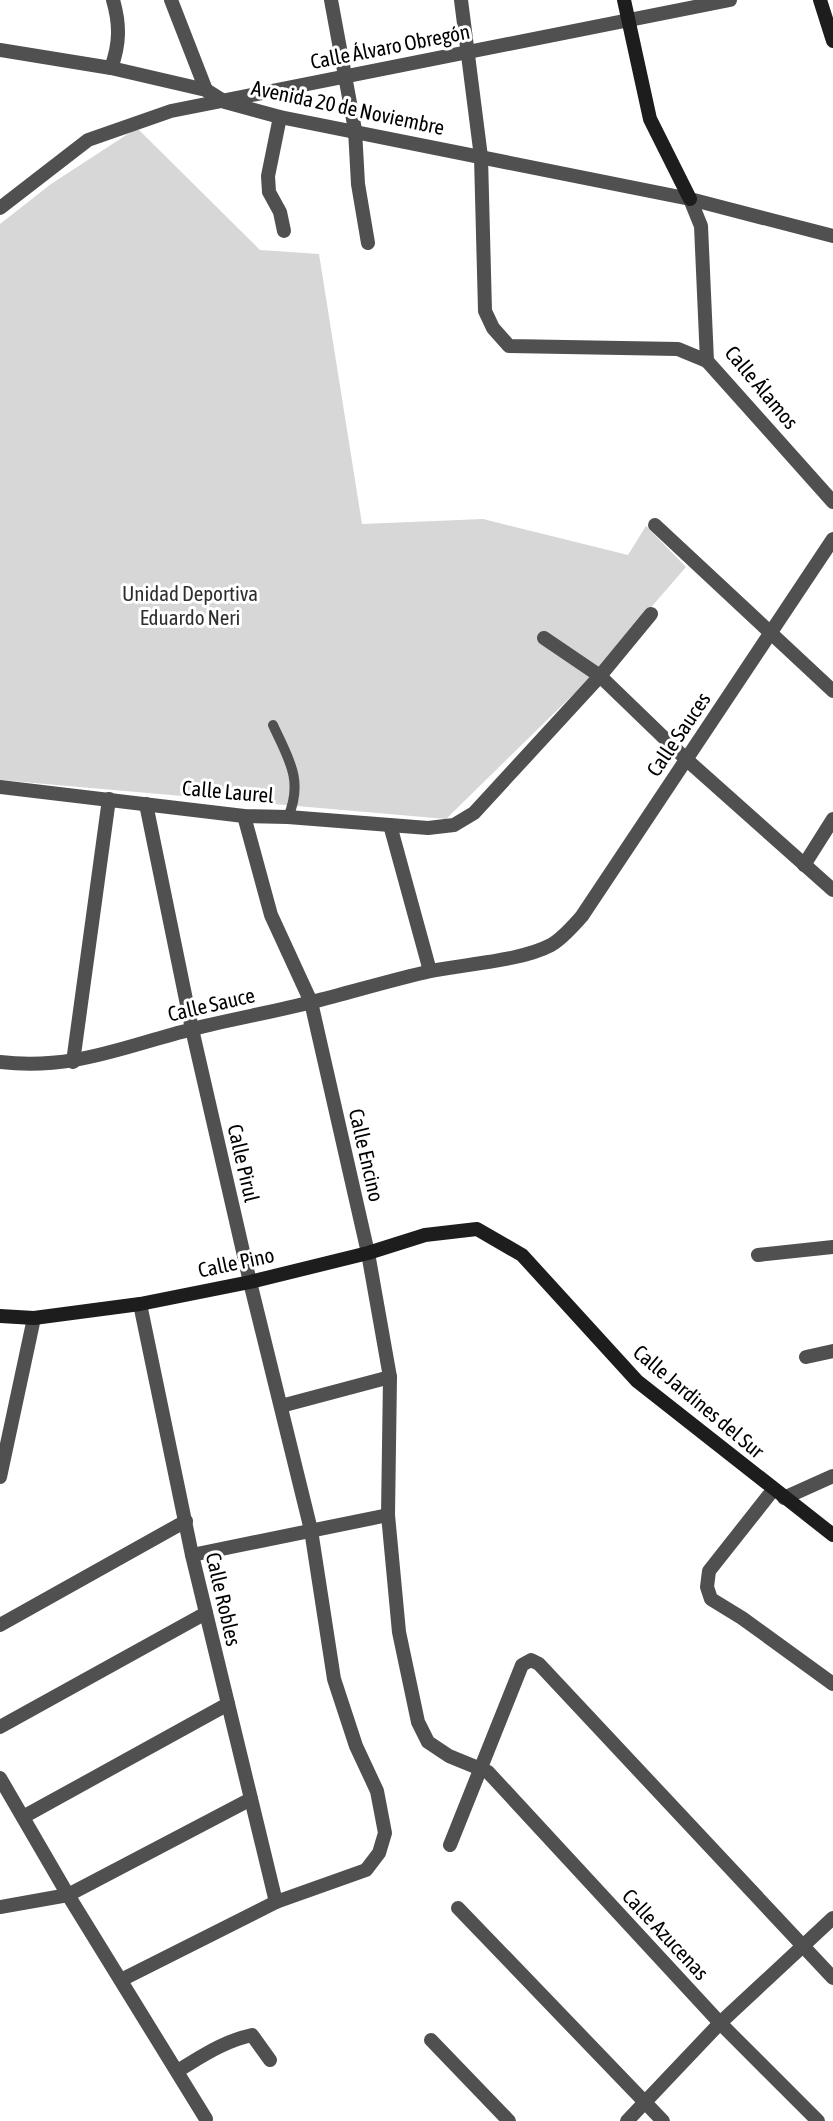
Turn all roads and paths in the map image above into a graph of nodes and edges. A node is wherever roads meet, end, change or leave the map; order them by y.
1 (113, 0) edge
2 (171, 0) edge
3 (331, 0) edge
4 (461, 0) edge
5 (624, 0) edge
6 (730, 0) edge
7 (820, 0) edge
8 (626, 19) junction
9 (833, 41) edge
10 (0, 50) edge
11 (467, 53) junction
12 (111, 68) junction
13 (344, 77) junction
14 (206, 90) junction
15 (225, 102) junction
16 (279, 117) junction
17 (355, 130) junction
18 (481, 157) junction
19 (690, 199) junction
20 (0, 208) edge
21 (284, 231) dead end
22 (833, 236) edge
23 (368, 243) dead end
24 (707, 361) junction
25 (833, 502) edge
26 (655, 525) dead end
27 (833, 539) edge
28 (650, 614) dead end
29 (770, 634) junction
30 (544, 638) dead end
31 (600, 676) junction
32 (833, 691) edge
33 (273, 725) dead end
34 (687, 760) junction
35 (0, 787) edge
36 (108, 799) junction
37 (146, 804) junction
38 (244, 816) junction
39 (288, 817) junction
40 (833, 819) edge
41 (390, 825) junction
42 (804, 864) junction
43 (833, 890) edge
44 (550, 945) joint
45 (430, 971) junction
46 (311, 1002) junction
47 (192, 1029) junction
48 (0, 1062) edge
49 (73, 1062) junction
50 (478, 1229) joint
51 (833, 1247) edge
52 (368, 1253) junction
53 (758, 1255) dead end
54 (250, 1282) junction
55 (140, 1304) junction
56 (0, 1316) edge
57 (34, 1318) junction
58 (833, 1351) edge
59 (806, 1357) dead end
60 (390, 1377) junction
61 (281, 1406) junction
62 (833, 1476) edge
63 (0, 1477) edge
64 (778, 1494) junction
65 (388, 1515) junction
66 (186, 1521) junction
67 (311, 1530) junction
68 (833, 1535) edge
69 (192, 1555) junction
70 (206, 1613) junction
71 (0, 1625) edge
72 (833, 1684) edge
73 (228, 1704) junction
74 (0, 1727) edge
75 (484, 1770) junction
76 (0, 1778) edge
77 (251, 1799) junction
78 (23, 1817) junction
79 (450, 1844) dead end
80 (68, 1895) junction
81 (276, 1902) junction
82 (0, 1907) edge
83 (458, 1908) dead end
84 (833, 1918) edge
85 (803, 1947) junction
86 (833, 1978) edge
87 (121, 1980) junction
88 (720, 2023) junction
89 (431, 2039) dead end
90 (270, 2060) dead end
91 (177, 2071) junction
92 (645, 2102) junction
93 (206, 2119) dead end
94 (509, 2121) edge
95 (627, 2121) edge
96 (663, 2121) edge
97 (818, 2121) edge

1 - 12 street
2 - 14 street
3 - 13 street
4 - 11 street
5 - 8 main road
6 - 8 street, Calle Álvaro Obregón
7 - 9 main road
8 - 11 street, Calle Álvaro Obregón
8 - 19 main road
10 - 12 street, Avenida 20 de Noviembre
11 - 13 street, Calle Álvaro Obregón
11 - 18 street
12 - 14 street, Avenida 20 de Noviembre
13 - 15 street, Calle Álvaro Obregón
13 - 17 street
14 - 15 street, Avenida 20 de Noviembre
15 - 16 street, Avenida 20 de Noviembre
15 - 20 street, Calle Álvaro Obregón
16 - 17 street, Avenida 20 de Noviembre
16 - 21 street
17 - 18 street, Avenida 20 de Noviembre
17 - 23 street
18 - 19 street, Avenida 20 de Noviembre
18 - 24 street
19 - 22 street, Avenida 20 de Noviembre
19 - 24 street, Calle Álamos
24 - 25 street, Calle Álamos
26 - 29 street
27 - 29 street, Calle Sauces
28 - 31 street
29 - 32 street
29 - 34 street, Calle Sauces
30 - 31 street
31 - 34 street
31 - 41 street, Calle Laurel
33 - 39 lane
34 - 42 street
34 - 44 street, Calle Sauces
35 - 36 street, Calle Laurel
36 - 37 street, Calle Laurel
36 - 49 street
37 - 38 street, Calle Laurel
37 - 47 street, Calle Pirul
38 - 39 street, Calle Laurel
38 - 46 street, Calle Encino
39 - 41 street, Calle Laurel
40 - 42 street
41 - 45 street
42 - 43 street
44 - 45 street, Calle Sauce
45 - 46 street, Calle Sauce
46 - 47 street, Calle Sauce
46 - 52 street, Calle Encino
47 - 49 street, Calle Sauce
47 - 54 street, Calle Pirul
48 - 49 street, Calle Sauce
50 - 52 main road, Calle Pino
50 - 64 main road, Calle Jardines del Sur
51 - 53 street
52 - 54 main road, Calle Pino
52 - 60 street, Calle Encino
54 - 55 main road, Calle Pino
54 - 61 street, Calle Pirul
55 - 57 main road, Calle Pino
55 - 66 street, Calle Robles
56 - 57 main road, Calle Pino
57 - 63 street
58 - 59 street
60 - 61 street
60 - 65 street, Calle Encino
61 - 67 street, Calle Pirul
62 - 64 street
64 - 68 main road, Calle Jardines del Sur
64 - 72 street
65 - 67 street
65 - 75 street, Calle Encino
66 - 69 street, Calle Robles
66 - 71 street
67 - 69 street
67 - 81 street, Calle Pirul
69 - 70 street, Calle Robles
70 - 73 street, Calle Robles
70 - 74 street
73 - 77 street, Calle Robles
73 - 78 street
75 - 79 street
75 - 85 street
75 - 88 street, Calle Azucenas
76 - 78 street
77 - 80 street
77 - 81 street, Calle Robles
78 - 80 street
80 - 82 street
80 - 87 street
81 - 87 street, Calle Pirul
83 - 92 street
84 - 85 street
85 - 86 street
85 - 88 street
87 - 91 street
88 - 92 street
88 - 97 street, Calle Azucenas
89 - 94 street
90 - 91 street
91 - 93 street
92 - 95 street
92 - 96 street

